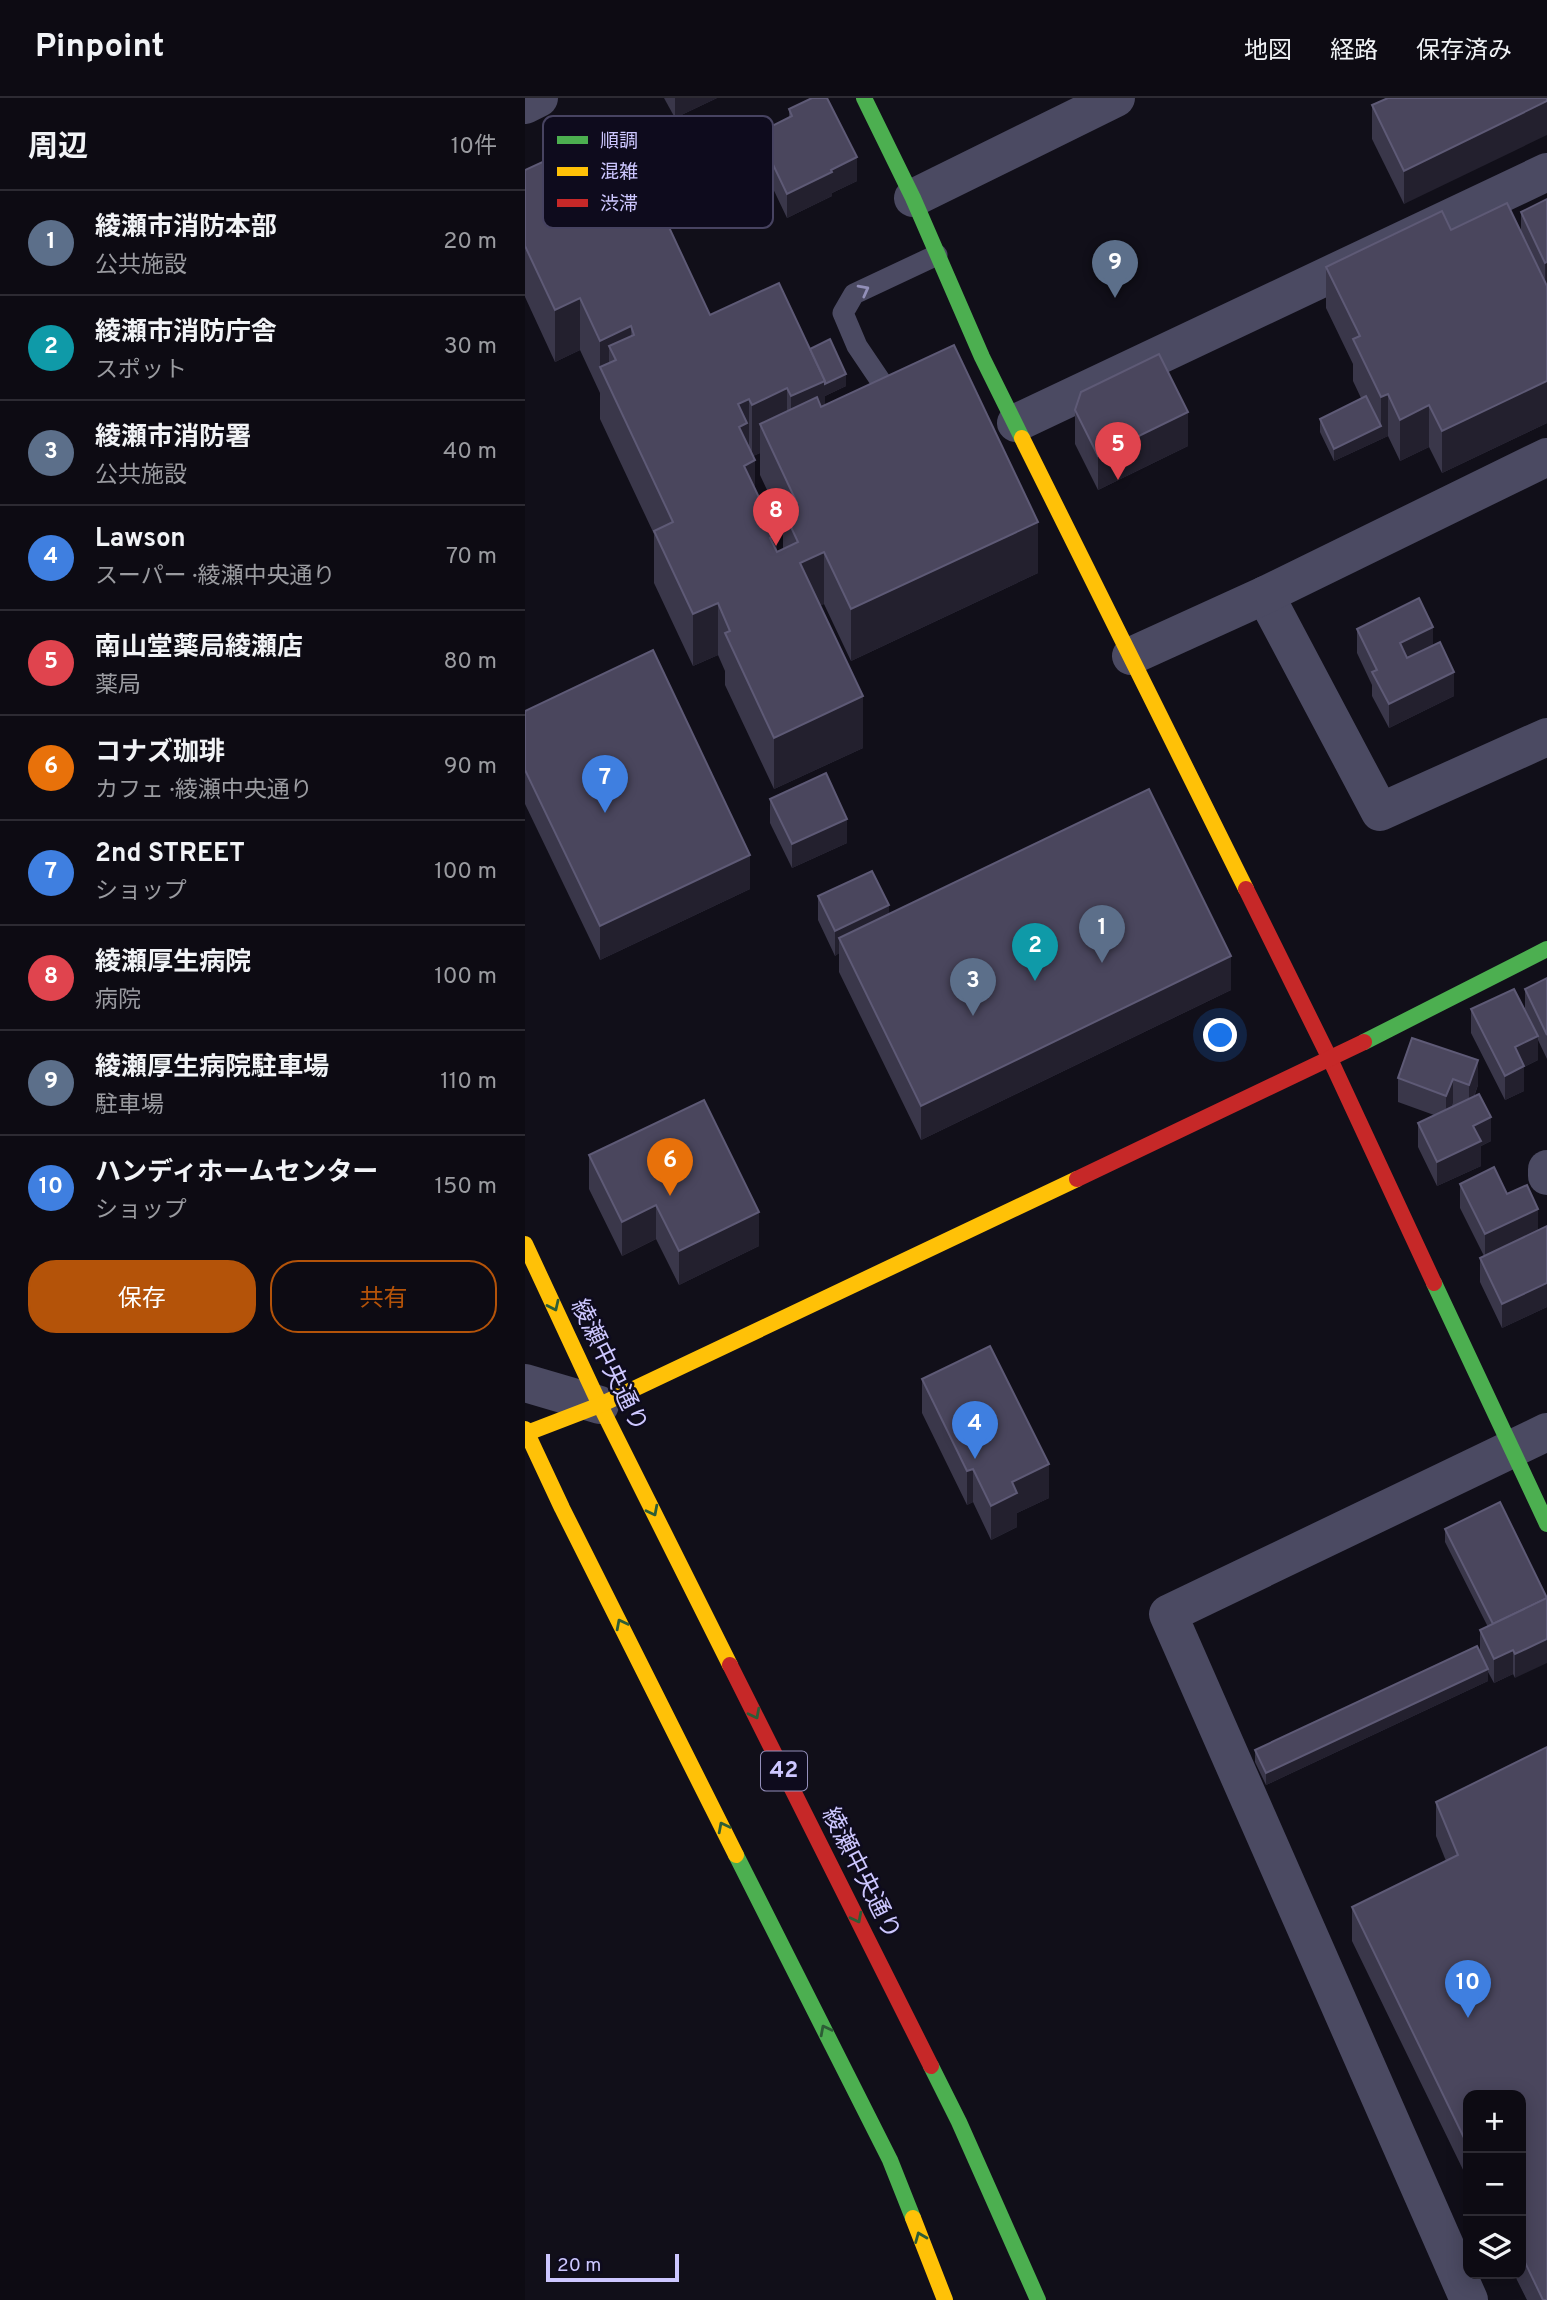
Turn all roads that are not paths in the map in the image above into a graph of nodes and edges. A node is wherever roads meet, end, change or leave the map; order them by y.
1 (539, 98) edge
2 (864, 98) edge
3 (1117, 98) edge
4 (525, 105) edge
5 (1547, 172) edge
6 (913, 198) junction
7 (937, 255) junction
8 (982, 357) junction
9 (960, 368) edge
10 (925, 384) edge
11 (1016, 423) junction
12 (1547, 457) edge
13 (1265, 595) junction
14 (1131, 656) junction
15 (1547, 737) edge
16 (1547, 949) edge
17 (1330, 1059) junction
18 (1547, 1169) edge
19 (1547, 1176) edge
20 (525, 1244) edge
21 (525, 1383) edge
22 (600, 1405) junction
23 (526, 1431) edge
24 (1547, 1432) edge
25 (1510, 1449) junction
26 (1547, 1524) edge
27 (946, 2300) edge
28 (1038, 2300) edge
29 (1469, 2300) edge

1 - 4 street
2 - 6 street
3 - 6 street
5 - 11 street
6 - 7 street
7 - 8 street
10 -> 7 lane
8 - 9 lane
8 - 11 street
11 - 14 street
12 - 13 street
13 - 14 street
13 - 15 street
14 - 17 street
16 - 17 street
17 - 22 street
17 - 25 street
18 - 19 street
20 -> 22 street, 綾瀬中央通り / 42
21 - 22 street
22 - 23 street
22 -> 28 street, 綾瀬中央通り / 42
27 -> 23 street
24 - 25 street
25 - 26 street
25 - 29 street

